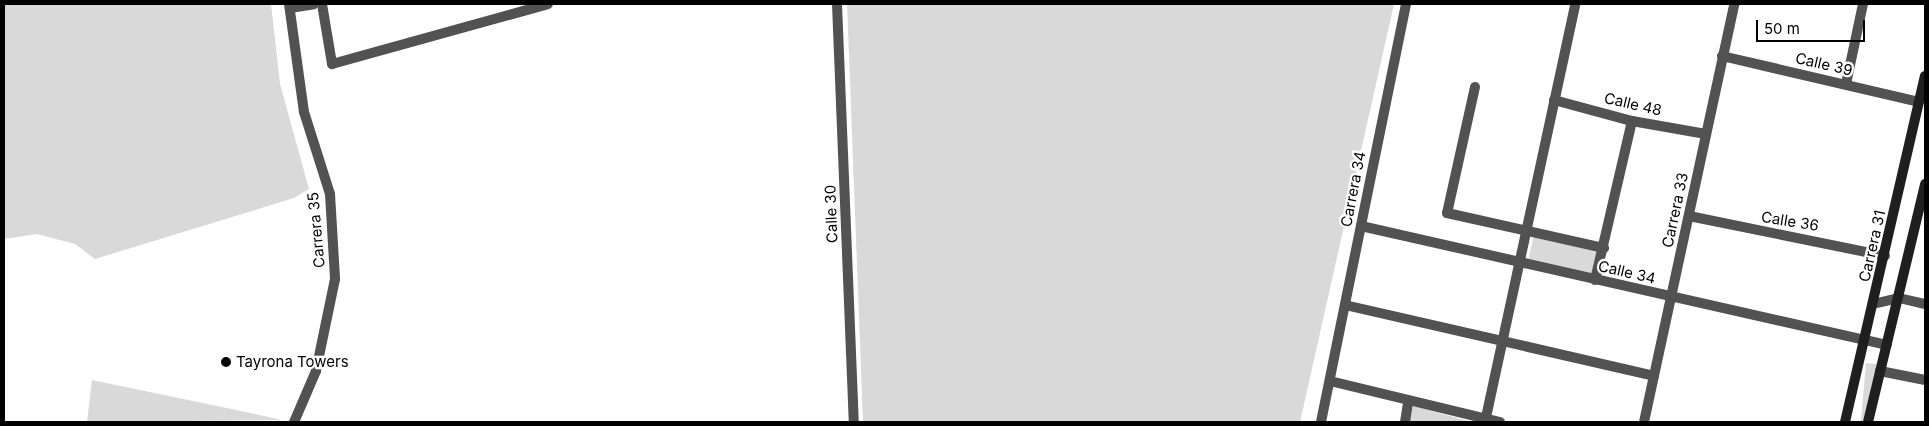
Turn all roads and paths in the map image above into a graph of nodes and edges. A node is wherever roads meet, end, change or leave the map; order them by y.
1 (314, 4) edge
2 (322, 4) edge
3 (548, 4) edge
4 (837, 4) edge
5 (1406, 4) edge
6 (1575, 4) edge
7 (1734, 4) edge
8 (1863, 4) edge
9 (289, 6) edge
10 (526, 7) edge
11 (1722, 56) junction
12 (1925, 76) edge
13 (1846, 84) junction
14 (1475, 87) dead end
15 (1554, 100) junction
16 (1919, 102) junction
17 (1632, 121) junction
18 (1706, 134) junction
19 (1925, 184) edge
20 (1689, 216) junction
21 (1921, 222) edge
22 (1361, 226) junction
23 (1525, 232) junction
24 (1604, 248) junction
25 (1886, 256) junction
26 (1520, 262) junction
27 (1595, 280) junction
28 (1671, 297) junction
29 (1899, 298) junction
30 (1345, 304) junction
31 (1874, 304) junction
32 (1925, 304) edge
33 (1864, 340) junction
34 (1503, 341) junction
35 (1887, 345) junction
36 (1880, 371) junction
37 (1654, 376) junction
38 (1925, 380) edge
39 (1330, 381) junction
40 (1408, 403) junction
41 (1485, 421) edge
42 (294, 422) edge
43 (854, 422) edge
44 (1321, 422) edge
45 (1405, 422) edge
46 (1500, 422) edge
47 (1644, 422) edge
48 (1845, 422) edge
49 (1868, 422) edge

1 - 9 street
2 - 10 street
3 - 10 street
4 - 43 street, Calle 30
5 - 22 street, Carrera 34
6 - 15 street
7 - 11 street, Carrera 33
8 - 13 street
9 - 42 street, Carrera 35
11 - 13 street, Calle 39
11 - 18 street, Carrera 33
12 - 16 street, Carrera 31
13 - 16 street, Calle 39
14 - 23 street
15 - 17 street, Calle 48
15 - 23 street
16 - 25 street, Carrera 31
17 - 18 street, Calle 48
17 - 24 street
18 - 20 street, Carrera 33
19 - 21 street
20 - 25 street, Calle 36
20 - 28 street, Carrera 33
21 - 29 street
22 - 26 street, Calle 34
22 - 30 street, Carrera 34
23 - 24 street
23 - 26 street
24 - 27 street
25 - 31 street, Carrera 31
26 - 27 street, Calle 34
26 - 34 street
27 - 28 street, Calle 34
28 - 33 street, Calle 34
28 - 37 street, Carrera 33
29 - 31 street
29 - 32 street
29 - 35 street
30 - 34 street
30 - 39 street, Carrera 34
31 - 33 street, Carrera 31
33 - 35 street, Calle 34
33 - 48 street, Carrera 31
34 - 37 street
34 - 41 street
35 - 36 street
36 - 38 street
36 - 49 street
37 - 47 street, Carrera 33
39 - 40 street
39 - 44 street, Carrera 34
40 - 41 street
40 - 45 street
41 - 46 street

